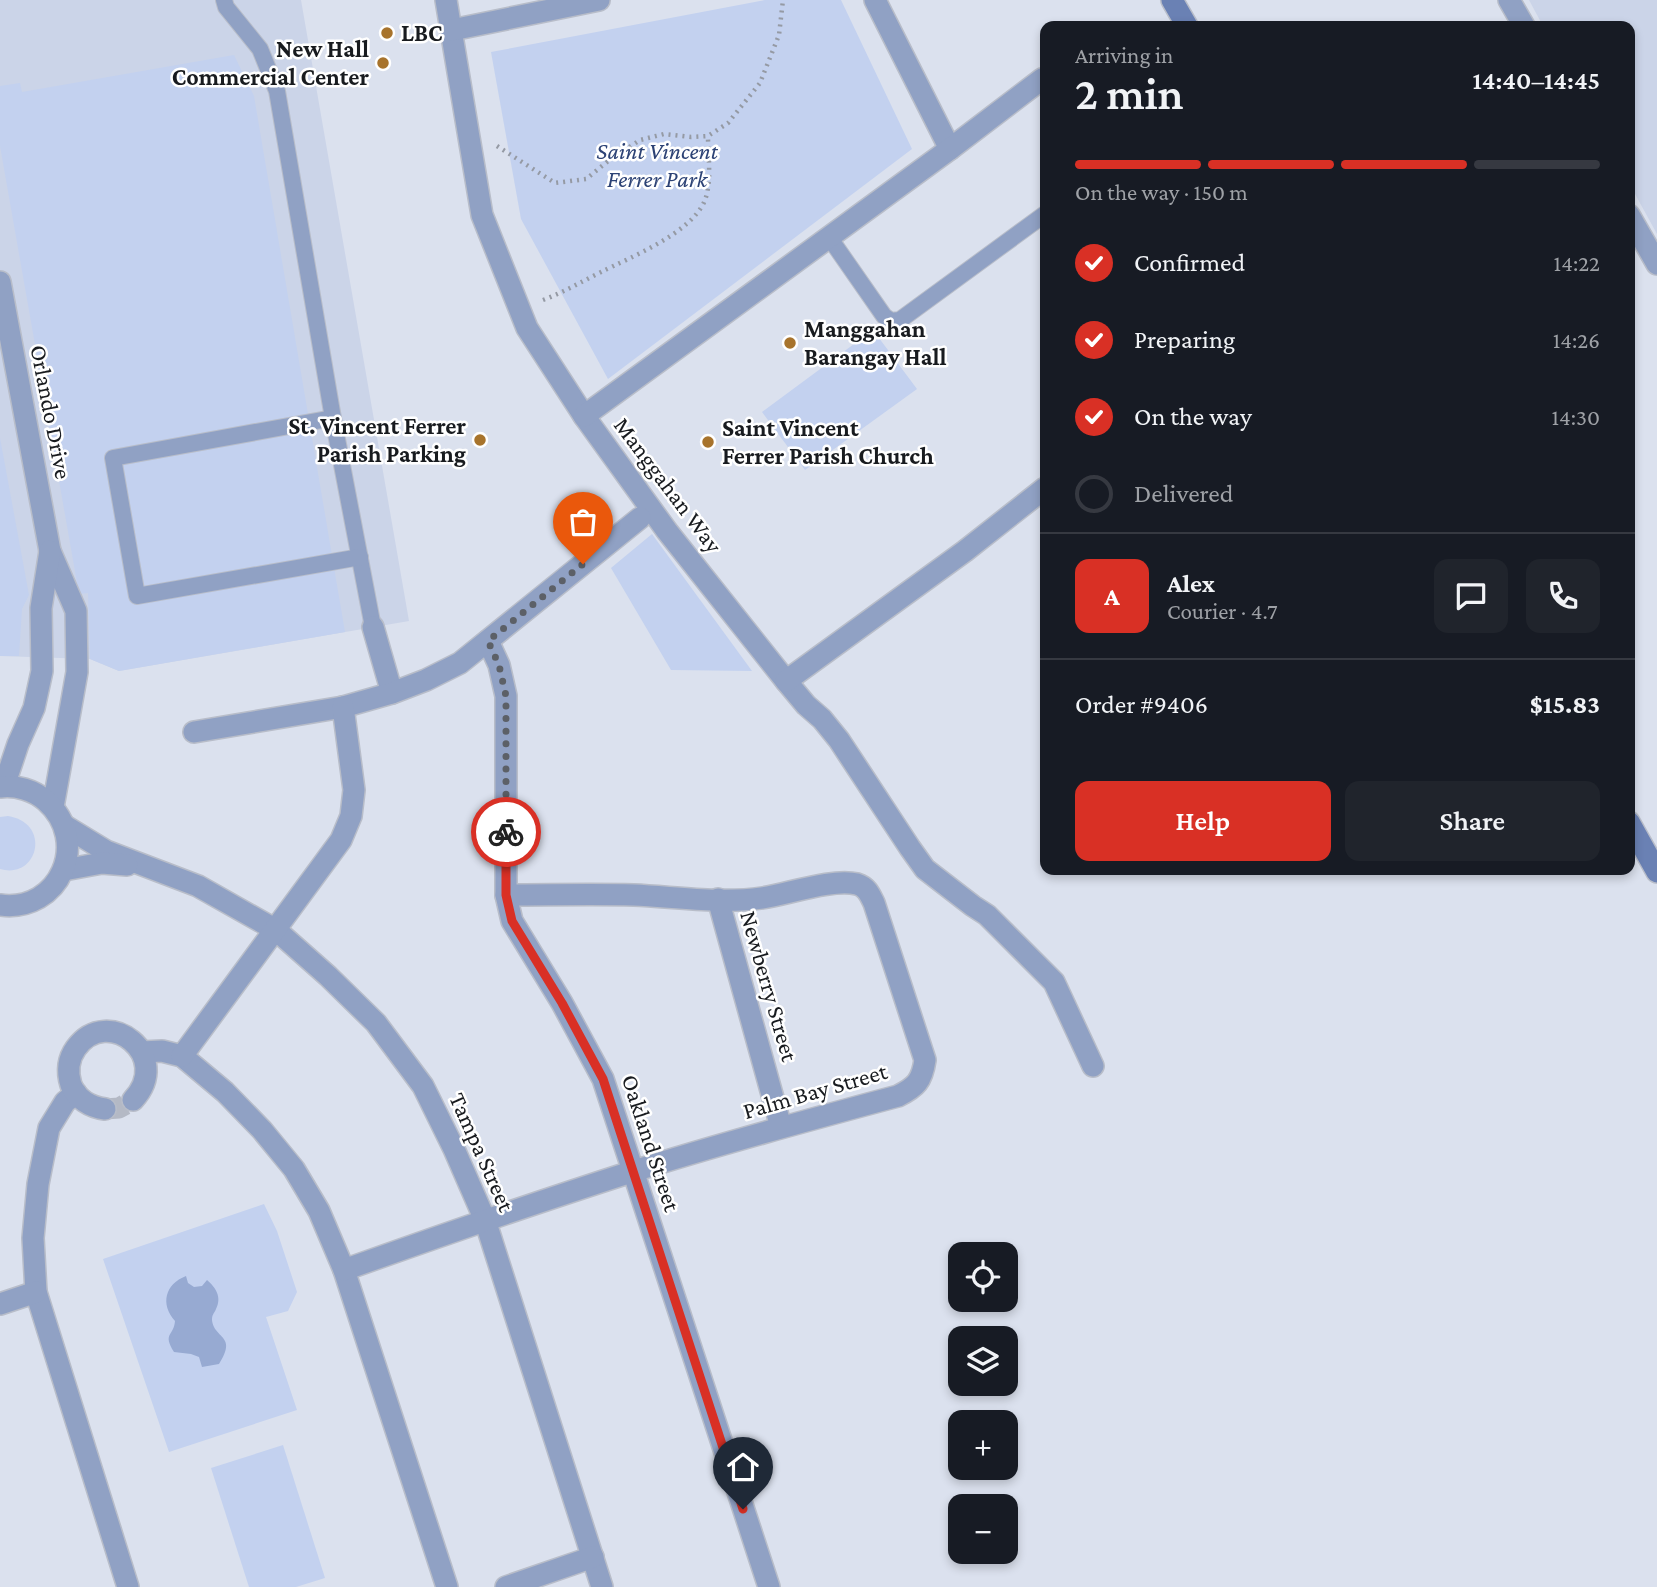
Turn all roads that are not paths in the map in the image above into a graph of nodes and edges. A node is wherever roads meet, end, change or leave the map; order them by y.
1 (224, 0) edge
2 (446, 0) edge
3 (599, 0) edge
4 (876, 0) edge
5 (1172, 0) edge
6 (1509, 0) edge
7 (1184, 21) edge
8 (1521, 21) edge
9 (452, 30) junction
10 (1040, 81) edge
11 (950, 149) junction
12 (1040, 218) edge
13 (1635, 226) edge
14 (829, 237) junction
15 (1657, 264) edge
16 (0, 282) edge
17 (584, 416) junction
18 (333, 418) junction
19 (1040, 492) edge
20 (640, 517) dead end
21 (50, 551) junction
22 (360, 556) junction
23 (373, 627) joint
24 (488, 641) junction
25 (786, 681) junction
26 (392, 693) junction
27 (343, 707) junction
28 (194, 732) dead end
29 (2, 787) edge
30 (53, 807) junction
31 (65, 826) junction
32 (1635, 833) edge
33 (142, 866) junction
34 (64, 870) junction
35 (1657, 872) edge
36 (506, 895) junction
37 (718, 900) junction
38 (0, 905) edge
39 (276, 930) junction
40 (142, 1052) junction
41 (182, 1056) junction
42 (1093, 1066) dead end
43 (76, 1093) junction
44 (132, 1100) dead end
45 (105, 1109) dead end
46 (781, 1127) junction
47 (633, 1171) junction
48 (485, 1220) junction
49 (344, 1270) junction
50 (36, 1292) junction
51 (0, 1304) edge
52 (593, 1557) junction
53 (128, 1587) edge
54 (447, 1587) edge
55 (506, 1587) edge
56 (602, 1587) edge
57 (769, 1587) edge

1 - 18 lane
2 - 9 street, Manggahan Way
3 - 9 street
4 - 11 street
5 - 7 main road
6 - 8 street
9 - 17 street, Manggahan Way
10 - 11 street
11 - 14 street
12 - 14 lane
13 - 15 street
14 - 17 street
16 - 21 street, Orlando Drive
17 - 25 street, Manggahan Way
18 - 22 lane
18 - 22 lane
19 - 25 street
20 - 24 street
21 - 29 street, Orlando Drive
21 - 30 street, Orlando Drive
22 - 23 lane
23 - 26 street
24 - 26 street
24 - 36 street, Oakland Street
25 - 42 street, Manggahan Way
26 - 27 street
27 - 28 street
27 - 39 street
29 - 30 street
30 - 31 street
31 - 33 street, Tampa Street
31 - 34 street
32 - 35 main road
33 - 34 street, Tampa Street
33 - 39 street, Tampa Street
34 - 38 street
36 - 37 street, Palm Bay Street
36 - 47 street, Oakland Street
37 - 46 street, Newberry Street
37 - 46 street, Palm Bay Street
39 - 41 street
39 - 48 street, Tampa Street
40 - 41 street
40 - 43 street
40 - 44 street
41 - 49 street
43 - 45 street
43 - 50 street
46 - 47 street, Palm Bay Street
47 - 48 street, Palm Bay Street
47 - 57 street, Oakland Street
48 - 49 street, Palm Bay Street
48 - 52 street, Tampa Street
49 - 54 street
50 - 51 street
50 - 53 street
52 - 55 street
52 - 56 street, Tampa Street

